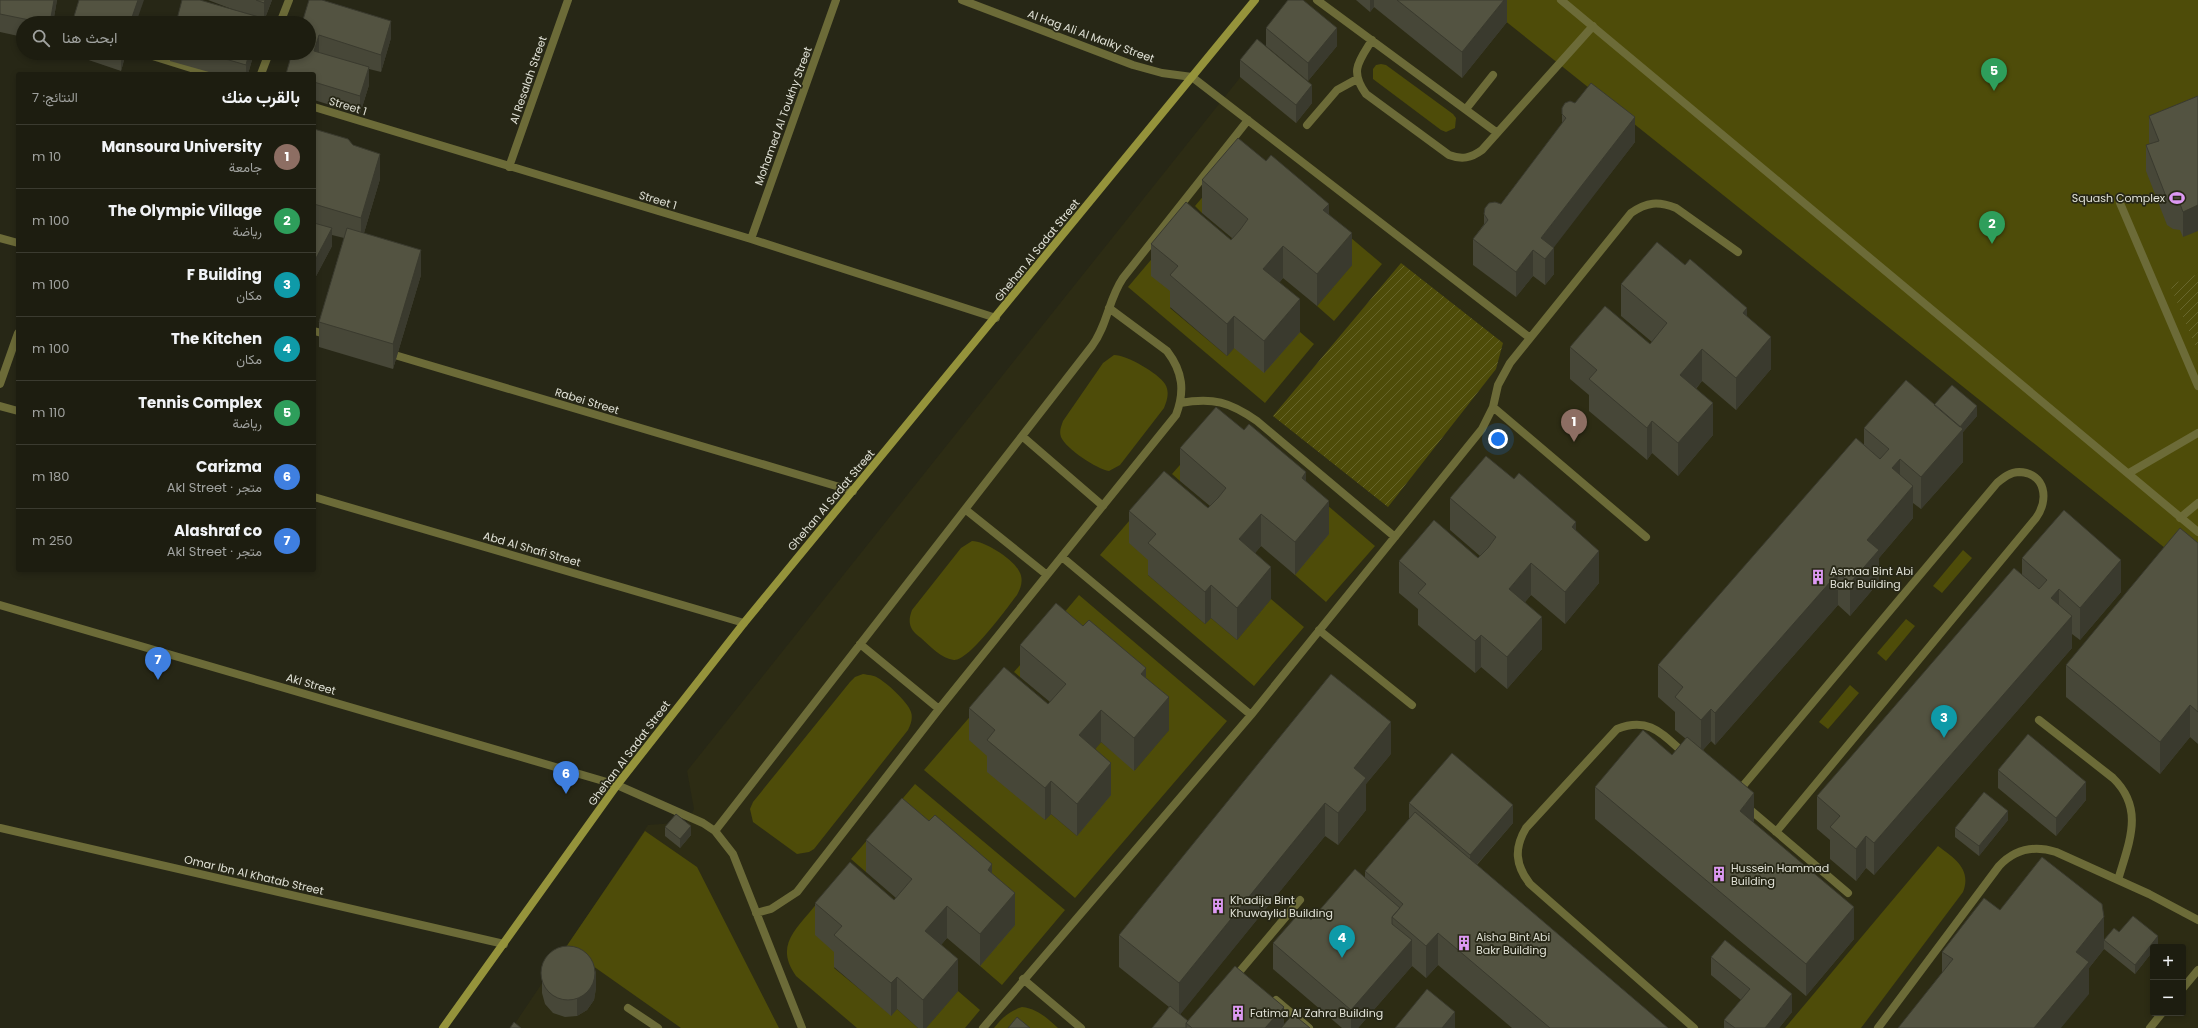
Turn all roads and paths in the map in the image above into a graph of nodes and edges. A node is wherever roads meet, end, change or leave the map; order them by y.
1 (289, 0) edge
2 (568, 0) edge
3 (836, 0) edge
4 (962, 0) edge
5 (1255, 0) edge
6 (1318, 0) edge
7 (1561, 0) edge
8 (283, 16) edge
9 (1593, 26) junction
10 (1372, 40) junction
11 (165, 60) edge
12 (266, 60) edge
13 (204, 72) edge
14 (262, 72) edge
15 (1492, 75) dead end
16 (1192, 77) junction
17 (1357, 80) junction
18 (316, 108) edge
19 (1466, 109) junction
20 (1248, 120) junction
21 (1307, 125) dead end
22 (1496, 132) junction
23 (509, 167) junction
24 (2120, 203) dead end
25 (0, 238) edge
26 (751, 239) junction
27 (16, 242) edge
28 (1738, 252) dead end
29 (1109, 308) junction
30 (996, 318) junction
31 (316, 332) edge
32 (337, 338) edge
33 (1530, 338) junction
34 (16, 339) edge
35 (382, 351) edge
36 (0, 384) edge
37 (2198, 386) edge
38 (1180, 403) junction
39 (0, 406) edge
40 (1492, 407) junction
41 (16, 410) edge
42 (2198, 433) edge
43 (1022, 436) junction
44 (2129, 473) junction
45 (853, 491) junction
46 (316, 498) edge
47 (2198, 502) edge
48 (1103, 506) junction
49 (966, 510) junction
50 (2180, 518) junction
51 (2198, 532) edge
52 (1395, 537) junction
53 (1646, 537) dead end
54 (1062, 557) junction
55 (1047, 576) junction
56 (0, 605) edge
57 (744, 623) junction
58 (1319, 630) junction
59 (860, 644) junction
60 (1412, 705) dead end
61 (939, 709) junction
62 (1251, 714) junction
63 (2039, 720) dead end
64 (1693, 761) edge
65 (617, 785) junction
66 (0, 828) edge
67 (715, 831) junction
68 (1776, 832) junction
69 (2118, 880) junction
70 (1848, 893) dead end
71 (1300, 900) dead end
72 (756, 914) junction
73 (2198, 920) edge
74 (504, 944) junction
75 (2198, 970) edge
76 (1023, 979) junction
77 (1231, 982) edge
78 (2186, 984) edge
79 (1269, 994) edge
80 (628, 1008) dead end
81 (2160, 1016) edge
82 (443, 1028) edge
83 (658, 1028) edge
84 (802, 1028) edge
85 (983, 1028) edge
86 (1082, 1028) edge
87 (1309, 1028) edge
88 (1694, 1028) edge
89 (1878, 1028) edge
90 (2150, 1028) edge

1 - 8 street
2 - 23 street, Al Resalah Street
3 - 26 street, Mohamed Al Toukhy Street
4 - 16 street, Al Hag Ali Al Malky Street
5 - 16 main road, Ghehan Al Sadat Street
6 - 10 street
7 - 9 street
9 - 22 street
9 - 44 street
10 - 17 street
10 - 19 street
11 - 13 street
12 - 14 street
15 - 19 street
16 - 20 street
16 - 30 main road, Ghehan Al Sadat Street
17 - 21 street
17 - 22 street
18 - 23 street, Street 1
19 - 22 street
20 - 29 street
20 - 33 street
23 - 26 street, Street 1
24 - 37 street
25 - 27 street
26 - 30 street, Street 1
28 - 33 street
29 - 38 street
29 - 43 street
30 - 45 main road, Ghehan Al Sadat Street
31 - 32 street
33 - 40 street
34 - 36 street
35 - 45 street, Rabei Street
38 - 48 street
38 - 52 street
39 - 41 street
40 - 52 street
40 - 53 street
42 - 44 street
43 - 48 street
43 - 49 street
44 - 50 street
45 - 57 main road, Ghehan Al Sadat Street
46 - 57 street, Abd Al Shafi Street
47 - 50 street
48 - 54 street
49 - 55 street
49 - 59 street
50 - 51 street
52 - 58 street
54 - 55 street
54 - 62 street
55 - 61 street
56 - 65 street, Akl Street
57 - 65 main road, Ghehan Al Sadat Street
58 - 60 street
58 - 62 street
59 - 61 street
59 - 67 street
61 - 72 street
62 - 76 street
63 - 69 street
64 - 88 street
65 - 67 street, Akl Street
65 - 74 main road, Ghehan Al Sadat Street
66 - 74 street, Omar Ibn Al Khatab Street
67 - 72 street, Akl Street
68 - 68 street
68 - 70 street
69 - 73 street
69 - 89 street
71 - 77 street
72 - 84 street, Akl Street
74 - 82 main road, Ghehan Al Sadat Street
75 - 78 street
76 - 85 street
76 - 86 street
79 - 87 street
80 - 83 street
81 - 90 street

